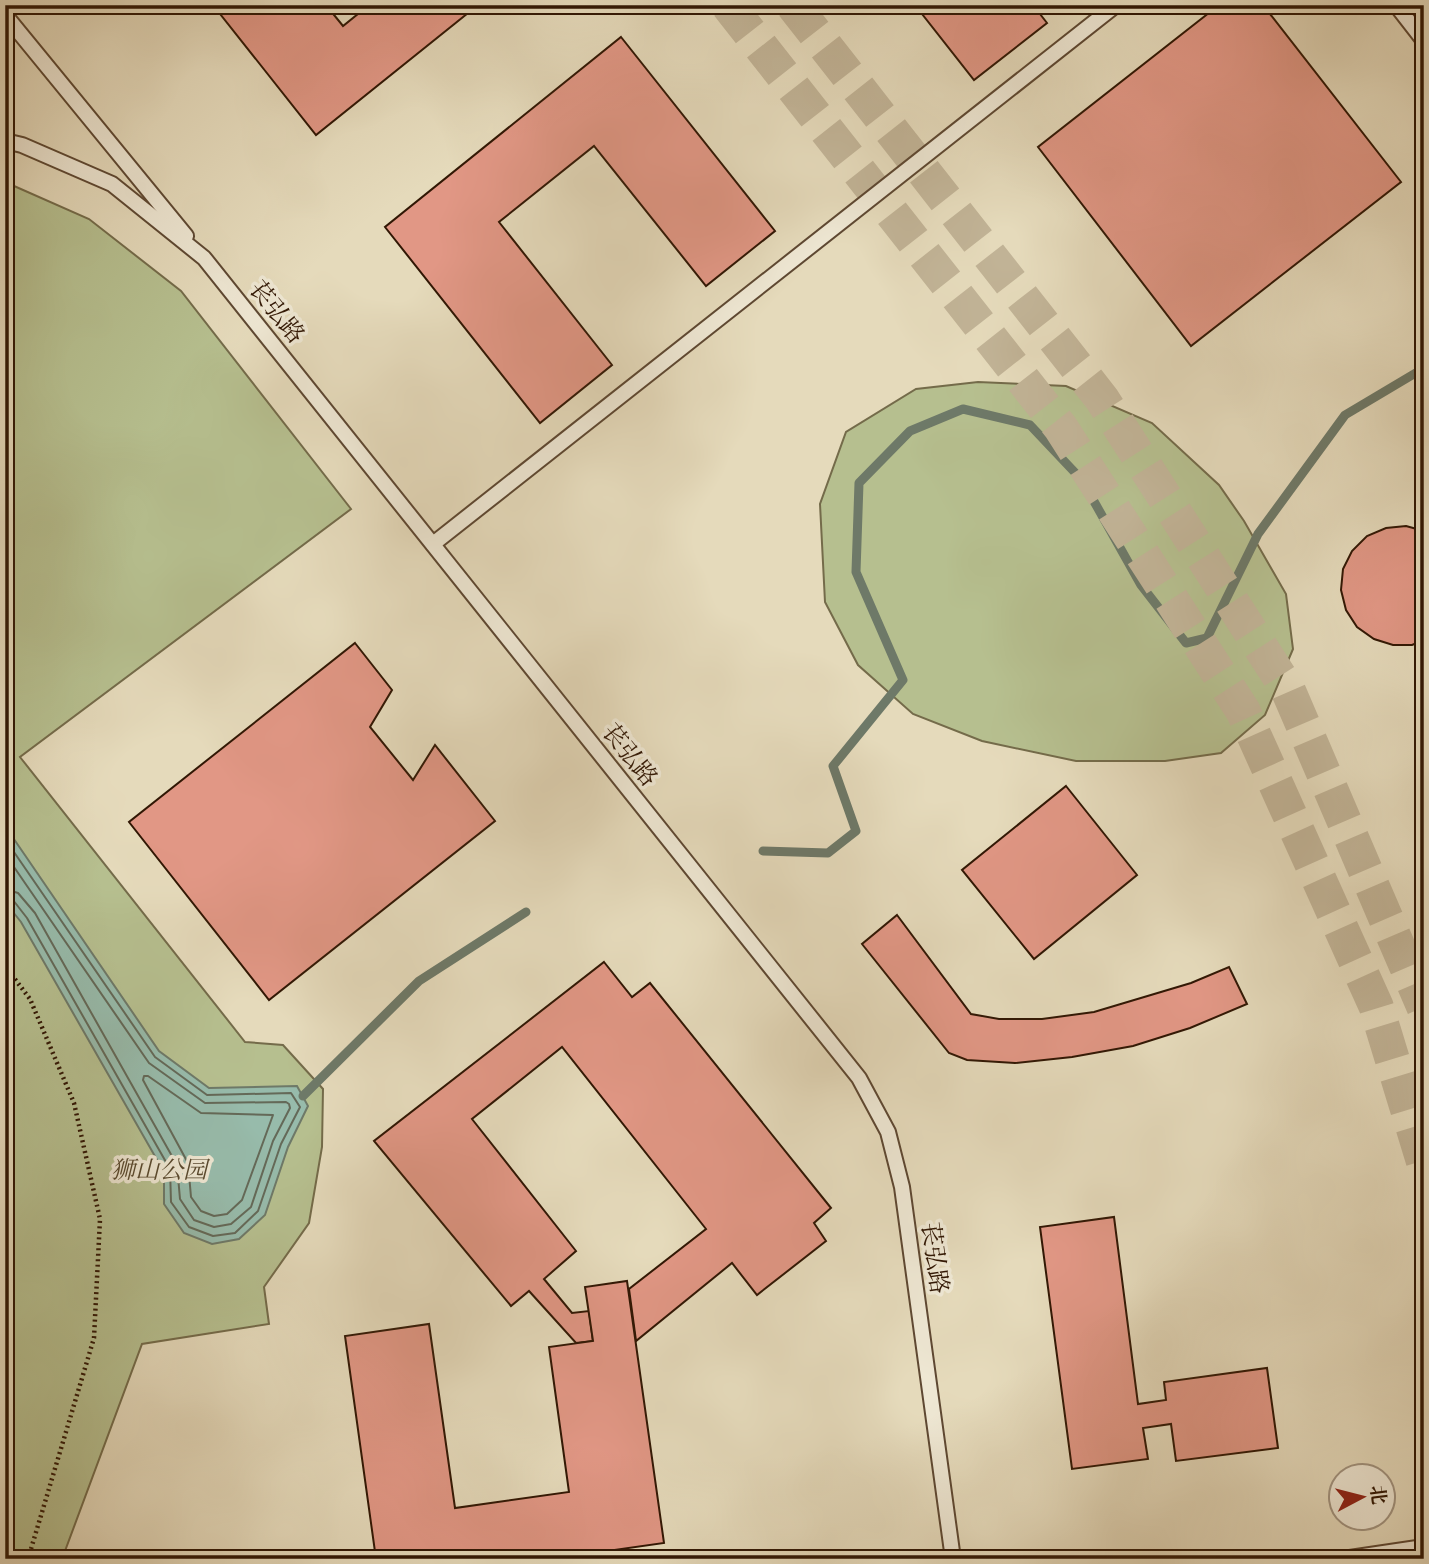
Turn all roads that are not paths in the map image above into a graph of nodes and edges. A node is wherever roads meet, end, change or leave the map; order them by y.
1 (1116, 5) edge
2 (1396, 5) edge
3 (5, 15) edge
4 (1424, 41) edge
5 (5, 141) edge
6 (204, 258) junction
7 (433, 544) junction
8 (1424, 1547) edge
9 (953, 1559) edge
10 (1343, 1559) edge

1 - 7 lane
2 - 4 lane
3 - 6 lane
5 - 6 lane, 苌弘路
6 - 7 lane, 苌弘路
7 - 9 lane, 苌弘路
8 - 10 lane

